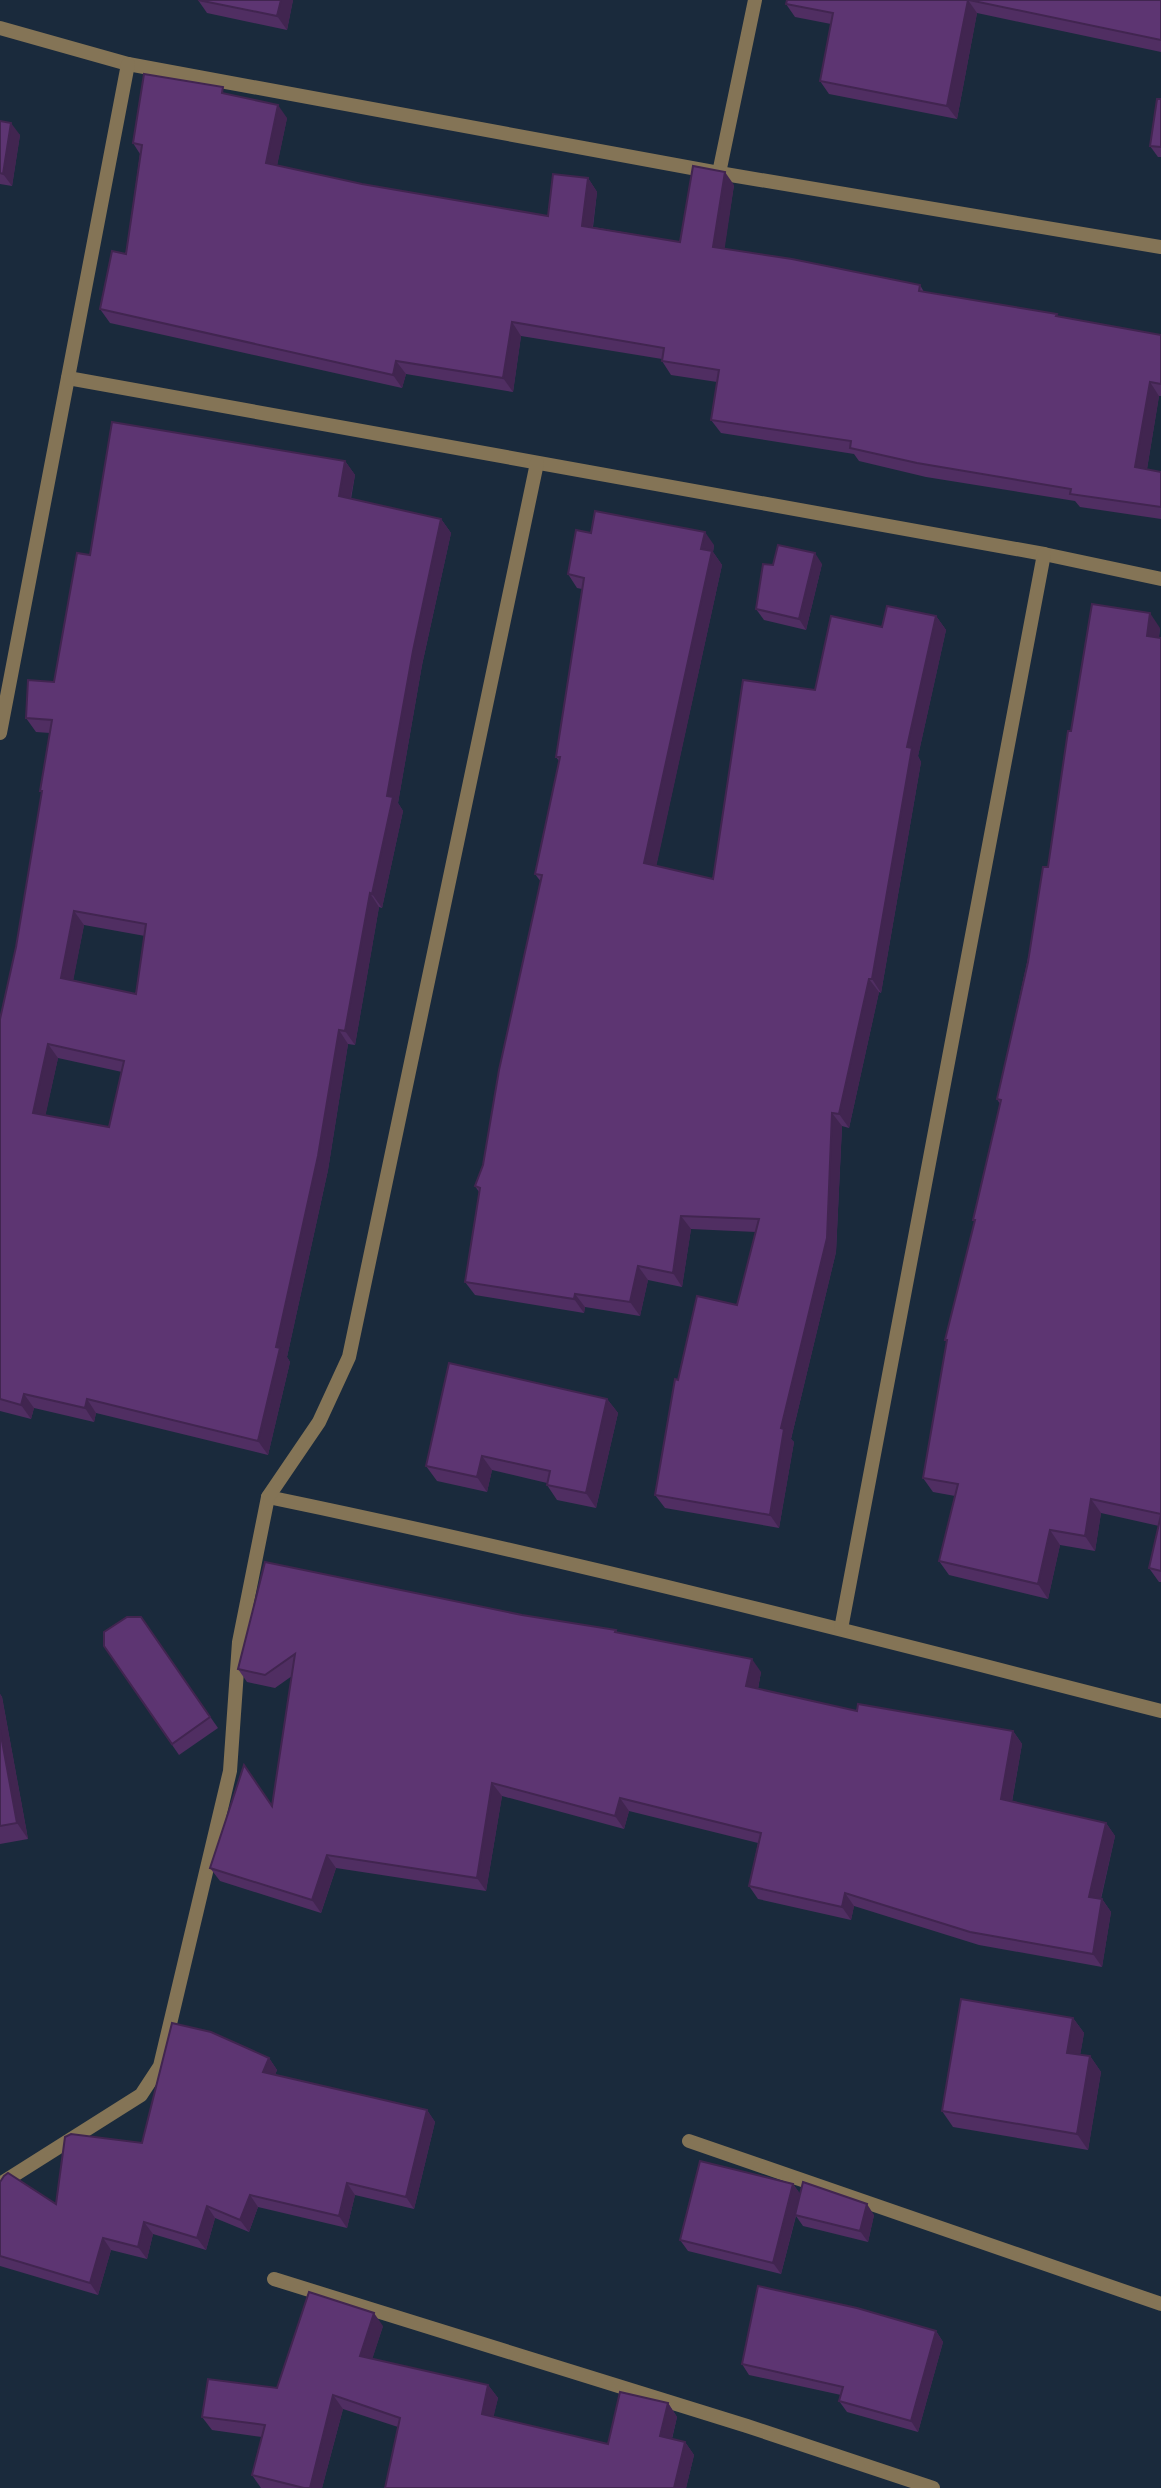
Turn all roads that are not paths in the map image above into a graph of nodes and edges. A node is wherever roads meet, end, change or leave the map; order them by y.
1 (755, 0) edge
2 (0, 28) edge
3 (128, 64) junction
4 (719, 173) junction
5 (1161, 247) edge
6 (68, 378) junction
7 (537, 463) junction
8 (1044, 554) junction
9 (1161, 579) edge
10 (0, 733) edge
11 (268, 1497) junction
12 (841, 1629) junction
13 (1161, 1712) edge
14 (689, 2141) dead end
15 (0, 2184) edge
16 (274, 2279) dead end
17 (1161, 2304) edge
18 (933, 2488) edge

1 - 4 street
2 - 3 street
3 - 4 street
3 - 6 street
4 - 5 street
6 - 7 street
6 - 10 street
7 - 8 street
7 - 11 street
8 - 9 street
8 - 12 street
11 - 12 street
11 - 15 street
12 - 13 street
14 - 17 street
16 - 18 street

